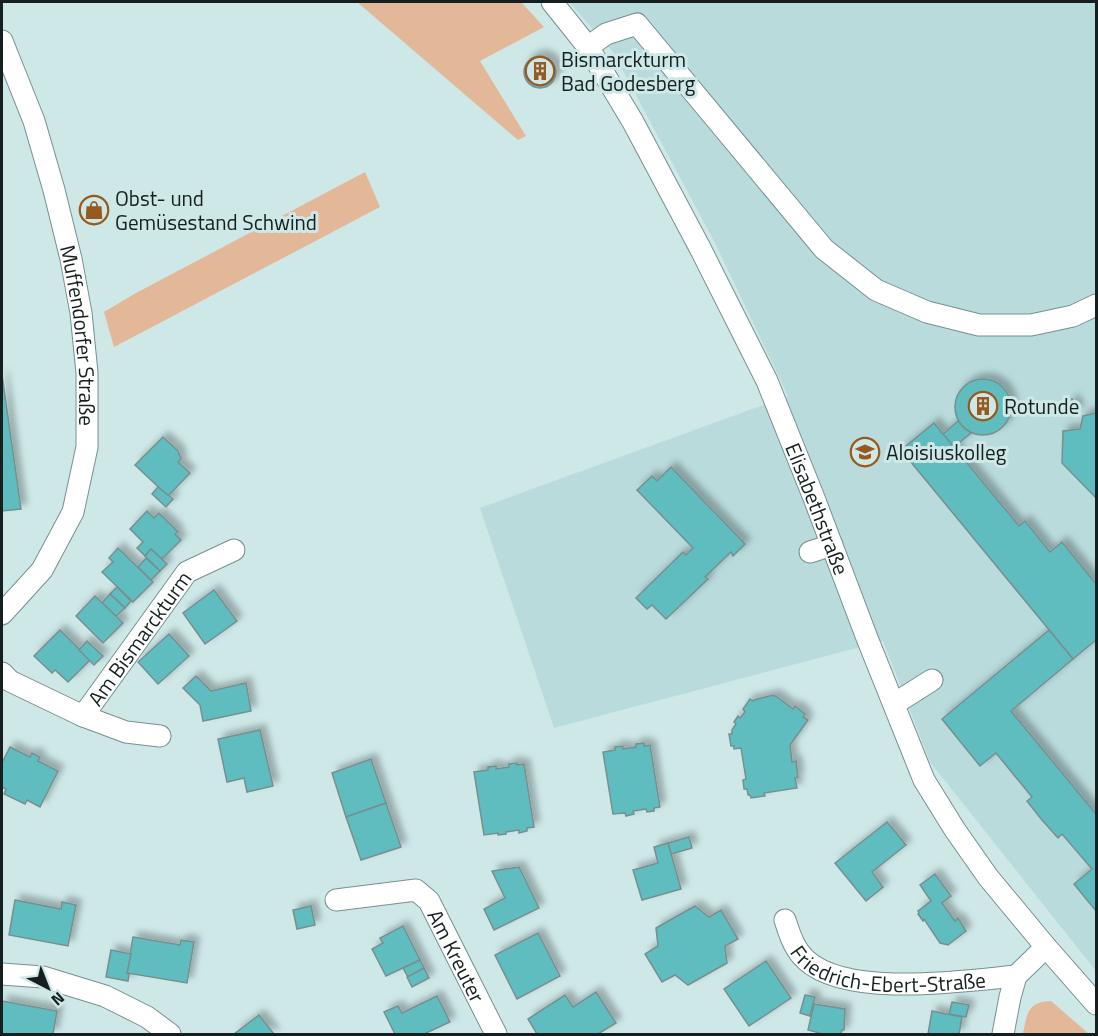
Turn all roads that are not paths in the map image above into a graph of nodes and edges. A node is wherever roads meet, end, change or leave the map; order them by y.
1 (552, 2) edge
2 (2, 42) edge
3 (588, 47) junction
4 (1096, 305) edge
5 (832, 545) junction
6 (234, 550) dead end
7 (810, 552) dead end
8 (2, 614) edge
9 (2, 673) edge
10 (932, 680) dead end
11 (894, 704) junction
12 (83, 716) junction
13 (160, 736) dead end
14 (336, 900) dead end
15 (785, 920) dead end
16 (1046, 947) junction
17 (2, 974) edge
18 (1016, 976) junction
19 (1096, 1004) edge
20 (170, 1035) edge
21 (496, 1035) edge
22 (1003, 1035) edge

1 - 3 street, Elisabethstraße
2 - 8 street, Muffendorfer Straße
3 - 4 street
3 - 5 street, Elisabethstraße
5 - 7 street
5 - 11 street, Elisabethstraße
6 - 12 street, Am Bismarckturm
9 - 12 street, Am Bismarckturm
10 - 11 street
11 - 16 street, Elisabethstraße
12 - 13 street, Am Bismarckturm
14 - 21 street, Am Kreuter
15 - 18 street, Friedrich-Ebert-Straße
16 - 18 street, Friedrich-Ebert-Straße
16 - 19 street, Elisabethstraße
17 - 20 street
18 - 22 street, Friedrich-Ebert-Straße

